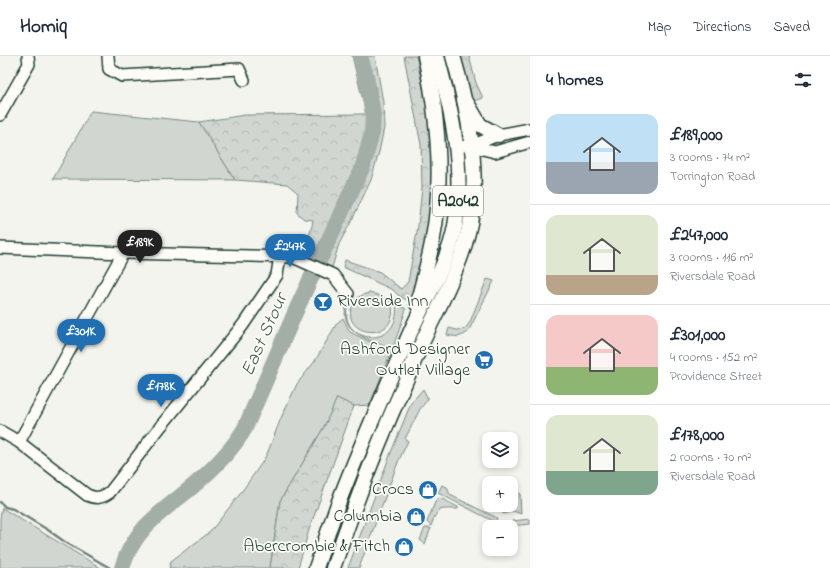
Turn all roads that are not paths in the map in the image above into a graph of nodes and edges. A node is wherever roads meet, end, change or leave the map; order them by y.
1 (28, 56) edge
2 (108, 56) edge
3 (424, 56) edge
4 (437, 56) edge
5 (453, 56) edge
6 (244, 80) dead end
7 (463, 96) junction
8 (0, 115) edge
9 (530, 129) edge
10 (498, 134) junction
11 (530, 142) edge
12 (472, 146) junction
13 (457, 147) junction
14 (0, 248) edge
15 (122, 253) junction
16 (280, 256) junction
17 (348, 294) dead end
18 (407, 339) junction
19 (0, 431) edge
20 (19, 442) junction
21 (316, 568) edge
22 (333, 568) edge

1 - 8 street
2 - 6 street
3 - 18 main road
4 - 13 main road, A2042
5 - 7 main road, A2042
7 - 10 main road, A2042
7 - 12 main road, A2042
9 - 10 street
10 - 12 street
11 - 12 street
12 - 13 street
12 - 22 main road, A2042
13 - 18 main road, A2042
14 - 15 street
15 - 16 street
15 - 20 street
16 - 17 street
16 - 20 street
18 - 21 main road, A2042
19 - 20 street

